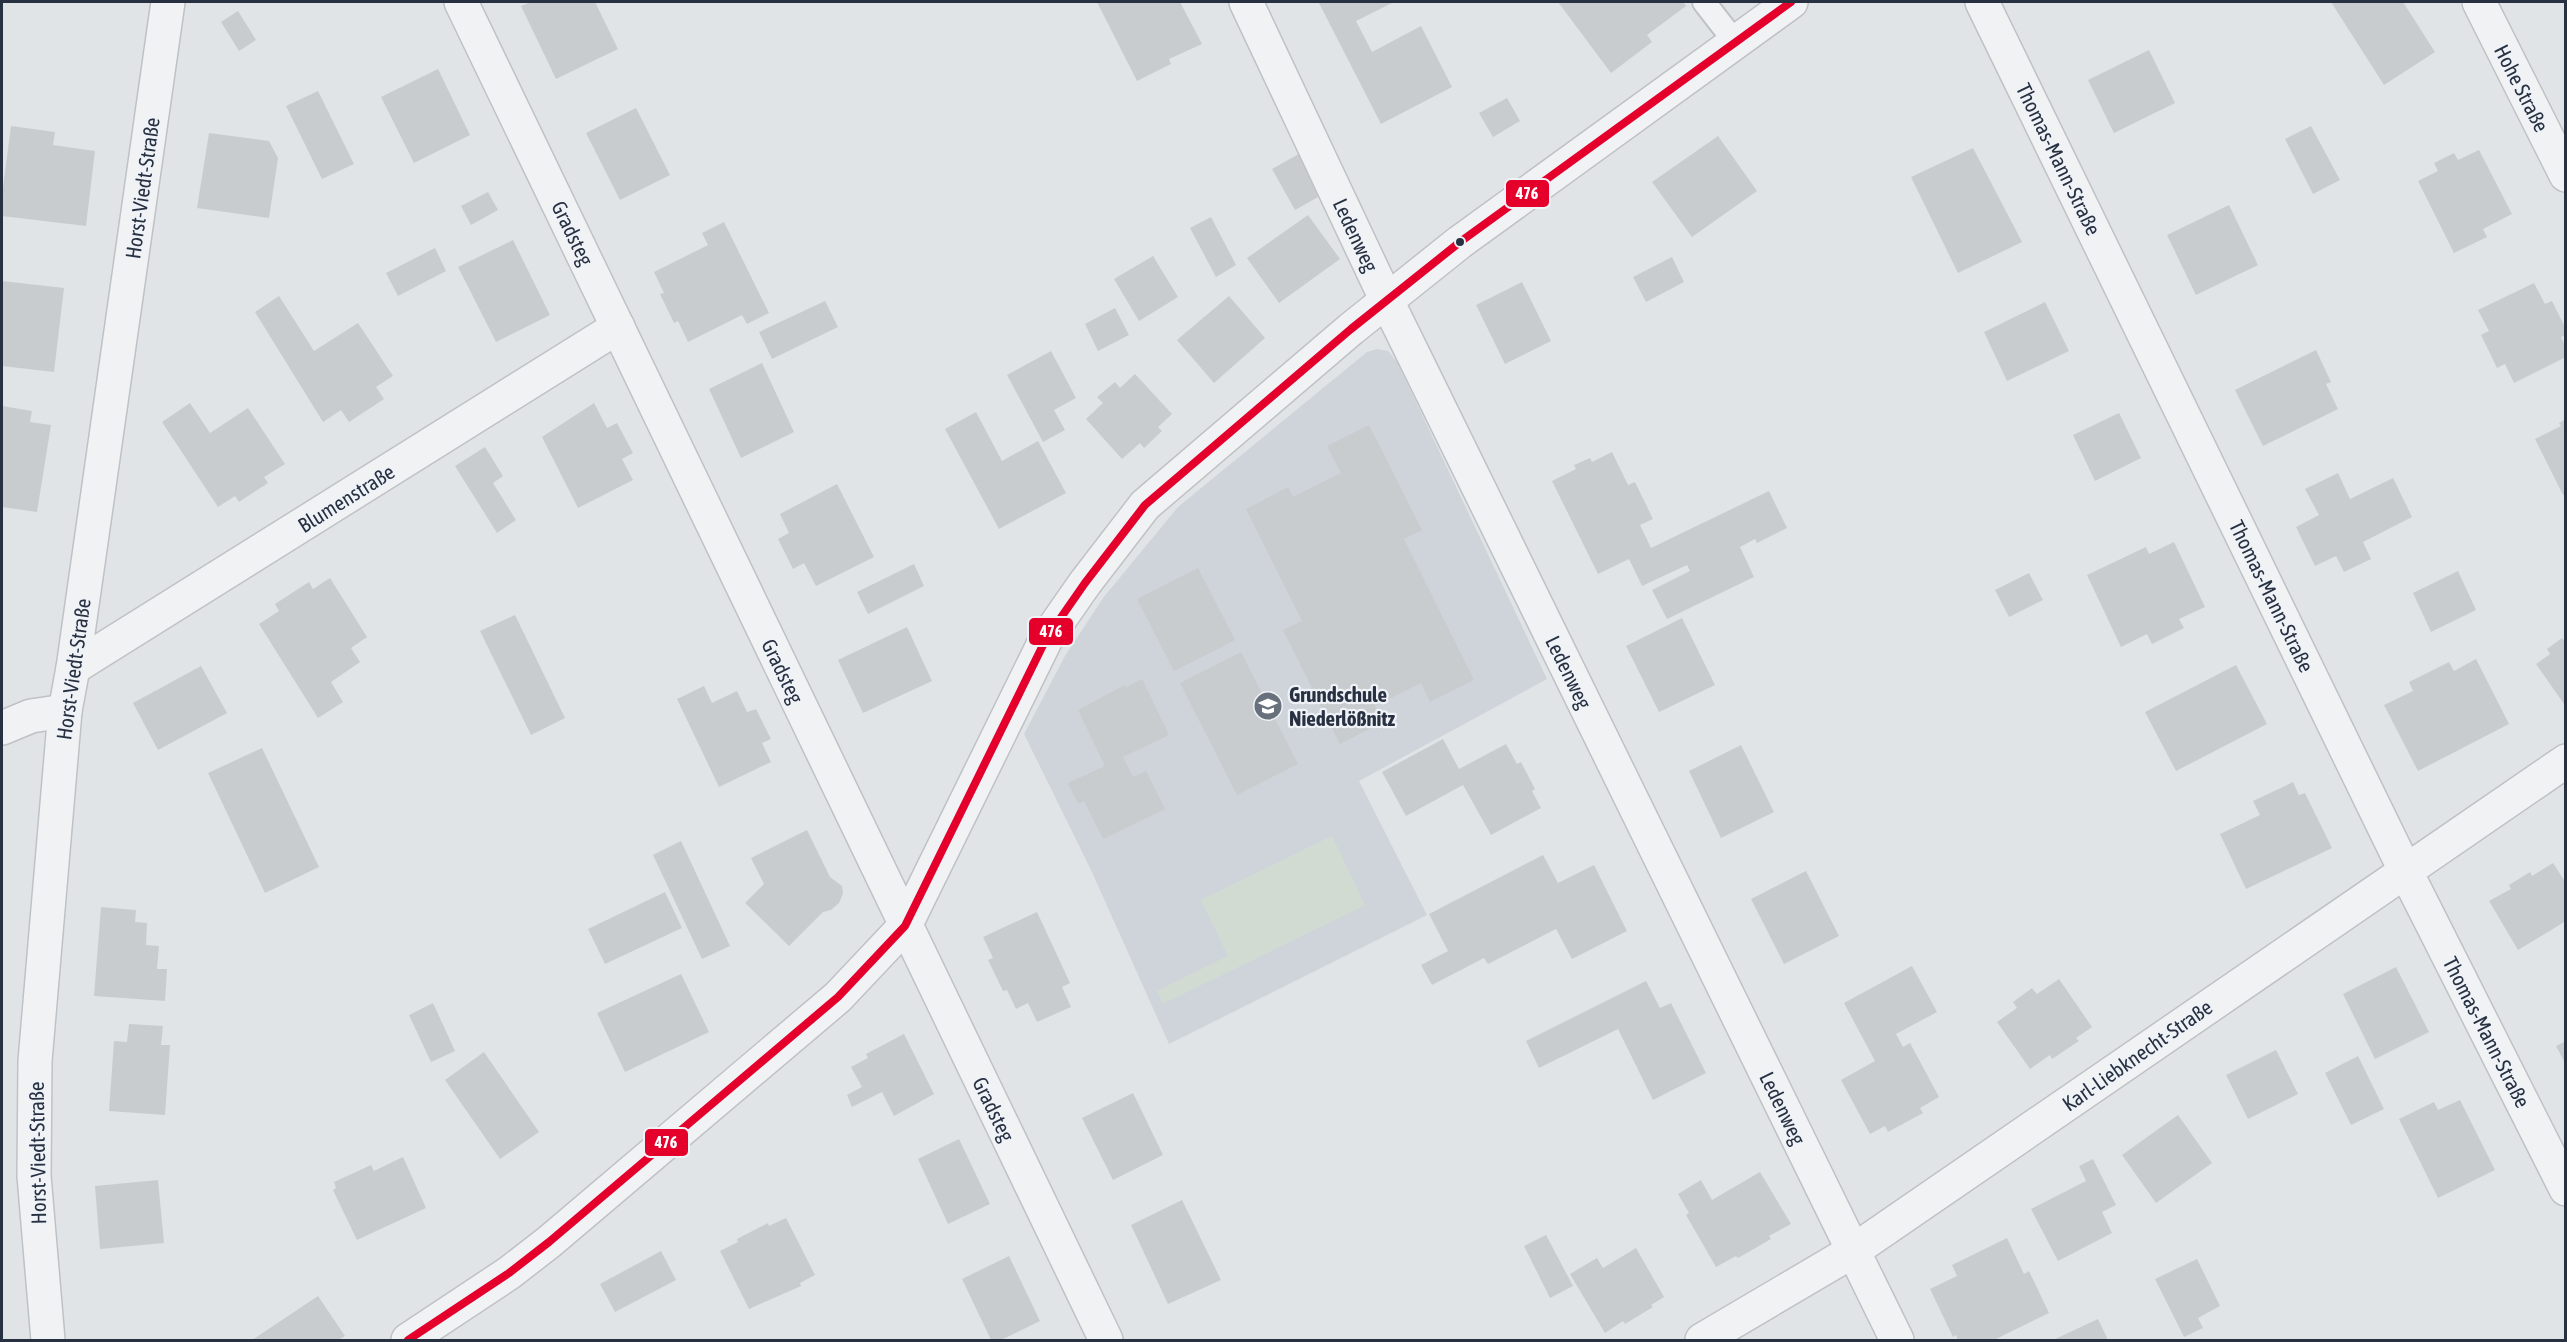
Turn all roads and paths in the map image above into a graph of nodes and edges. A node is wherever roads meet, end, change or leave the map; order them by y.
1 (168, 2) edge
2 (461, 2) edge
3 (1246, 2) edge
4 (1704, 2) edge
5 (1791, 2) edge
6 (1982, 2) edge
7 (2479, 2) edge
8 (1735, 42) junction
9 (2565, 175) edge
10 (1387, 301) junction
11 (618, 327) junction
12 (74, 668) junction
13 (65, 711) junction
14 (2, 728) edge
15 (2565, 761) edge
16 (2406, 870) junction
17 (905, 926) junction
18 (2565, 1189) edge
19 (1853, 1251) junction
20 (48, 1341) edge
21 (408, 1341) edge
22 (1106, 1341) edge
23 (1702, 1341) edge
24 (1898, 1341) edge

1 - 12 street, Horst-Viedt-Straße
2 - 11 street, Gradsteg
3 - 10 street, Ledenweg
4 - 8 lane
5 - 8 street
6 - 16 street, Thomas-Mann-Straße
7 - 9 street, Hohe Straße
8 - 10 street
10 - 17 street
10 - 19 street, Ledenweg
11 - 12 street, Blumenstraße
11 - 17 street, Gradsteg
12 - 13 street, Horst-Viedt-Straße
13 - 14 street
13 - 20 street, Horst-Viedt-Straße
15 - 16 street, Karl-Liebknecht-Straße
16 - 18 street, Thomas-Mann-Straße
16 - 19 street, Karl-Liebknecht-Straße
17 - 21 street
17 - 22 street, Gradsteg
19 - 23 street, Karl-Liebknecht-Straße
19 - 24 street, Ledenweg

